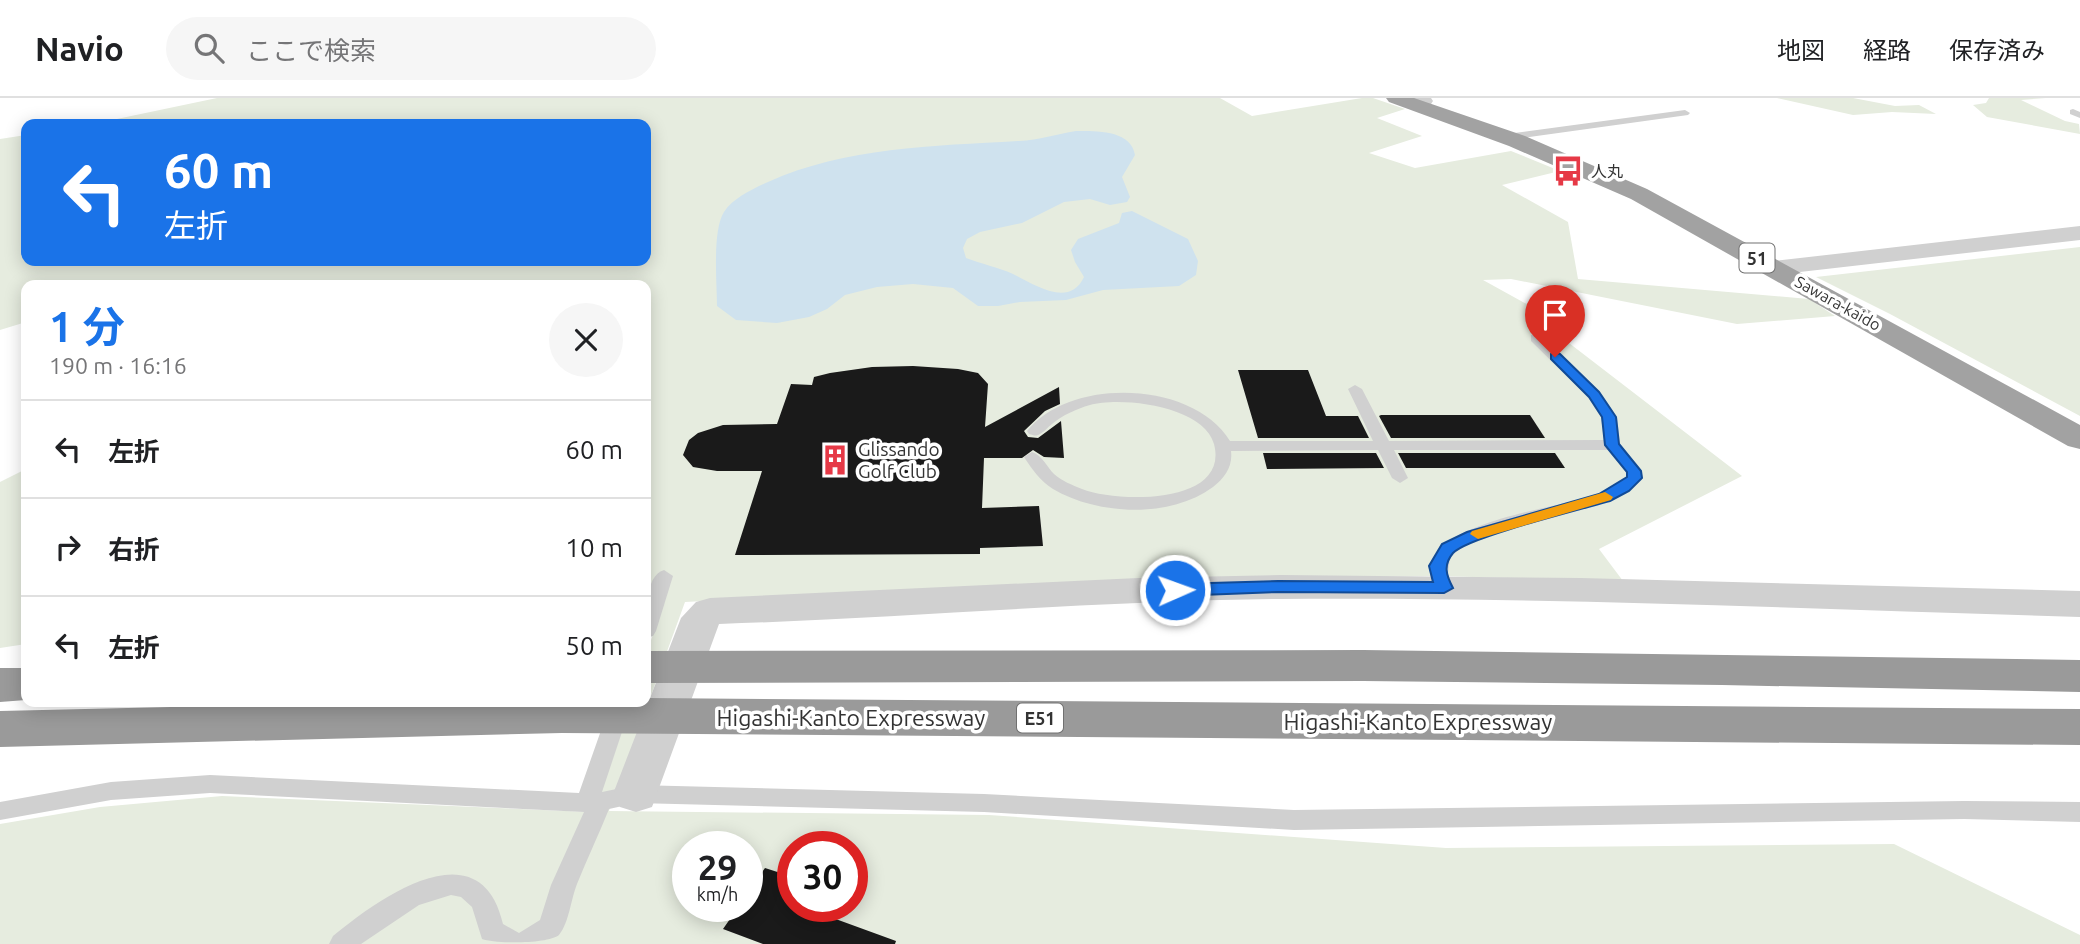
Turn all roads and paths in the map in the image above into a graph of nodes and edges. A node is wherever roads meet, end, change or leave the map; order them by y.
1 (1412, 101) edge
2 (1685, 113) dead end
3 (1507, 137) junction
4 (2080, 233) edge
5 (1774, 268) junction
6 (1536, 338) dead end
7 (1355, 389) dead end
8 (1035, 431) dead end
9 (2080, 439) edge
10 (1383, 445) junction
11 (1612, 445) junction
12 (1224, 446) junction
13 (1032, 457) dead end
14 (1400, 478) dead end
15 (664, 576) dead end
16 (1444, 588) junction
17 (2080, 604) edge
18 (651, 617) edge
19 (651, 667) edge
20 (2080, 676) edge
21 (21, 684) edge
22 (0, 685) edge
23 (620, 707) edge
24 (2080, 727) edge
25 (0, 729) edge
26 (608, 799) junction
27 (0, 811) edge
28 (2080, 812) edge
29 (342, 944) edge
30 (518, 944) edge

1 - 3 highway, Sawara-kaido / 51
2 - 3 lane
3 - 5 highway, Sawara-kaido / 51
4 - 5 street
5 - 9 highway, Sawara-kaido / 51
6 - 11 lane
7 - 10 lane
8 - 12 lane
10 - 11 lane
10 - 12 lane
10 - 14 lane
11 - 16 lane
12 - 13 lane
15 - 18 lane
16 - 17 street
16 - 26 street
19 - 20 highway
21 - 22 highway
23 - 26 lane
24 - 25 highway, Higashi-Kanto Expressway / E51
26 - 27 lane
26 - 28 lane
26 - 30 lane
29 - 30 lane

